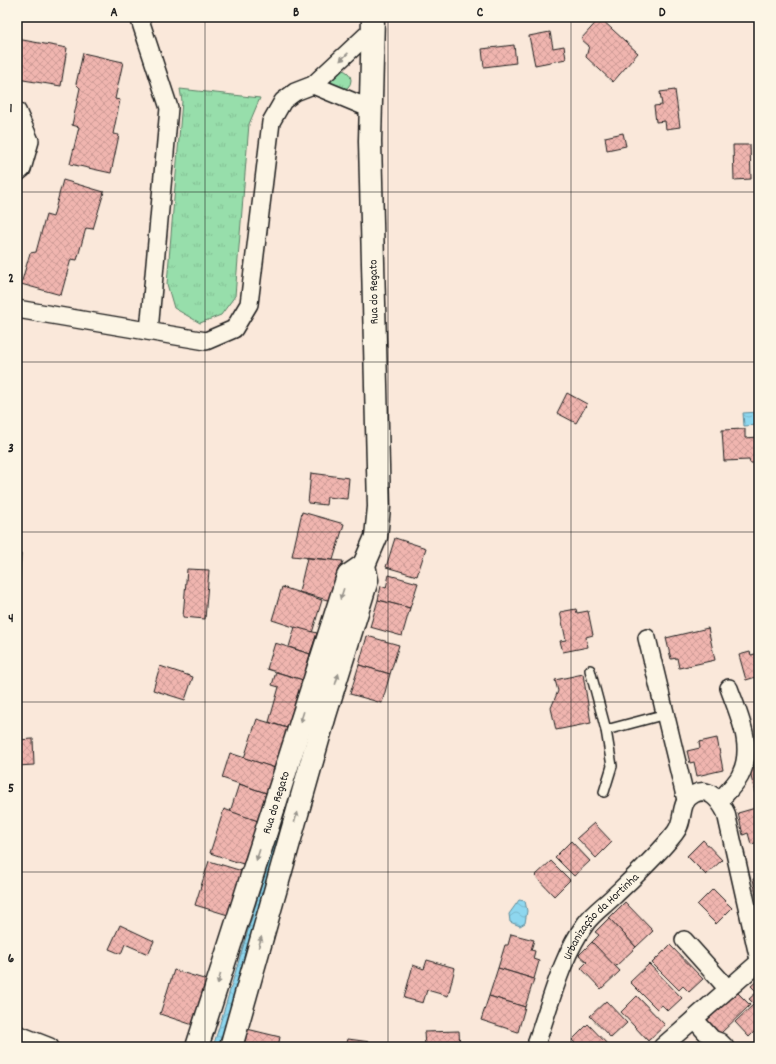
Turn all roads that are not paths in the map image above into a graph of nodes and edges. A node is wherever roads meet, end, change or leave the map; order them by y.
1 (139, 17) edge
2 (373, 24) edge
3 (312, 85) junction
4 (371, 109) junction
5 (17, 110) edge
6 (17, 173) edge
7 (17, 309) edge
8 (149, 331) junction
9 (364, 564) junction
10 (647, 638) dead end
11 (590, 670) dead end
12 (729, 688) dead end
13 (666, 714) junction
14 (606, 730) junction
15 (604, 792) dead end
16 (686, 800) junction
17 (720, 800) junction
18 (684, 940) dead end
19 (759, 961) edge
20 (728, 989) junction
21 (694, 1019) junction
22 (17, 1034) edge
23 (50, 1047) edge
24 (197, 1047) edge
25 (231, 1047) edge
26 (539, 1047) edge
27 (662, 1047) edge
28 (724, 1047) edge

1 - 8 street
2 -> 3 street
2 - 4 street, Rua do Regato
3 - 4 street
3 - 8 street
4 - 9 street, Rua do Regato
5 - 6 street
7 - 8 street
9 -> 24 street, Rua do Regato
25 -> 9 street, Rua do Regato
10 - 13 street, Urbanização da Hortinha
11 - 14 lane
12 - 17 street
13 - 14 lane
13 - 16 street, Urbanização da Hortinha
14 - 15 lane
16 - 17 street
16 - 26 street, Urbanização da Hortinha
17 - 19 street
18 - 20 street
19 - 20 street
20 - 21 street
21 - 27 street
21 - 28 street
22 - 23 street

